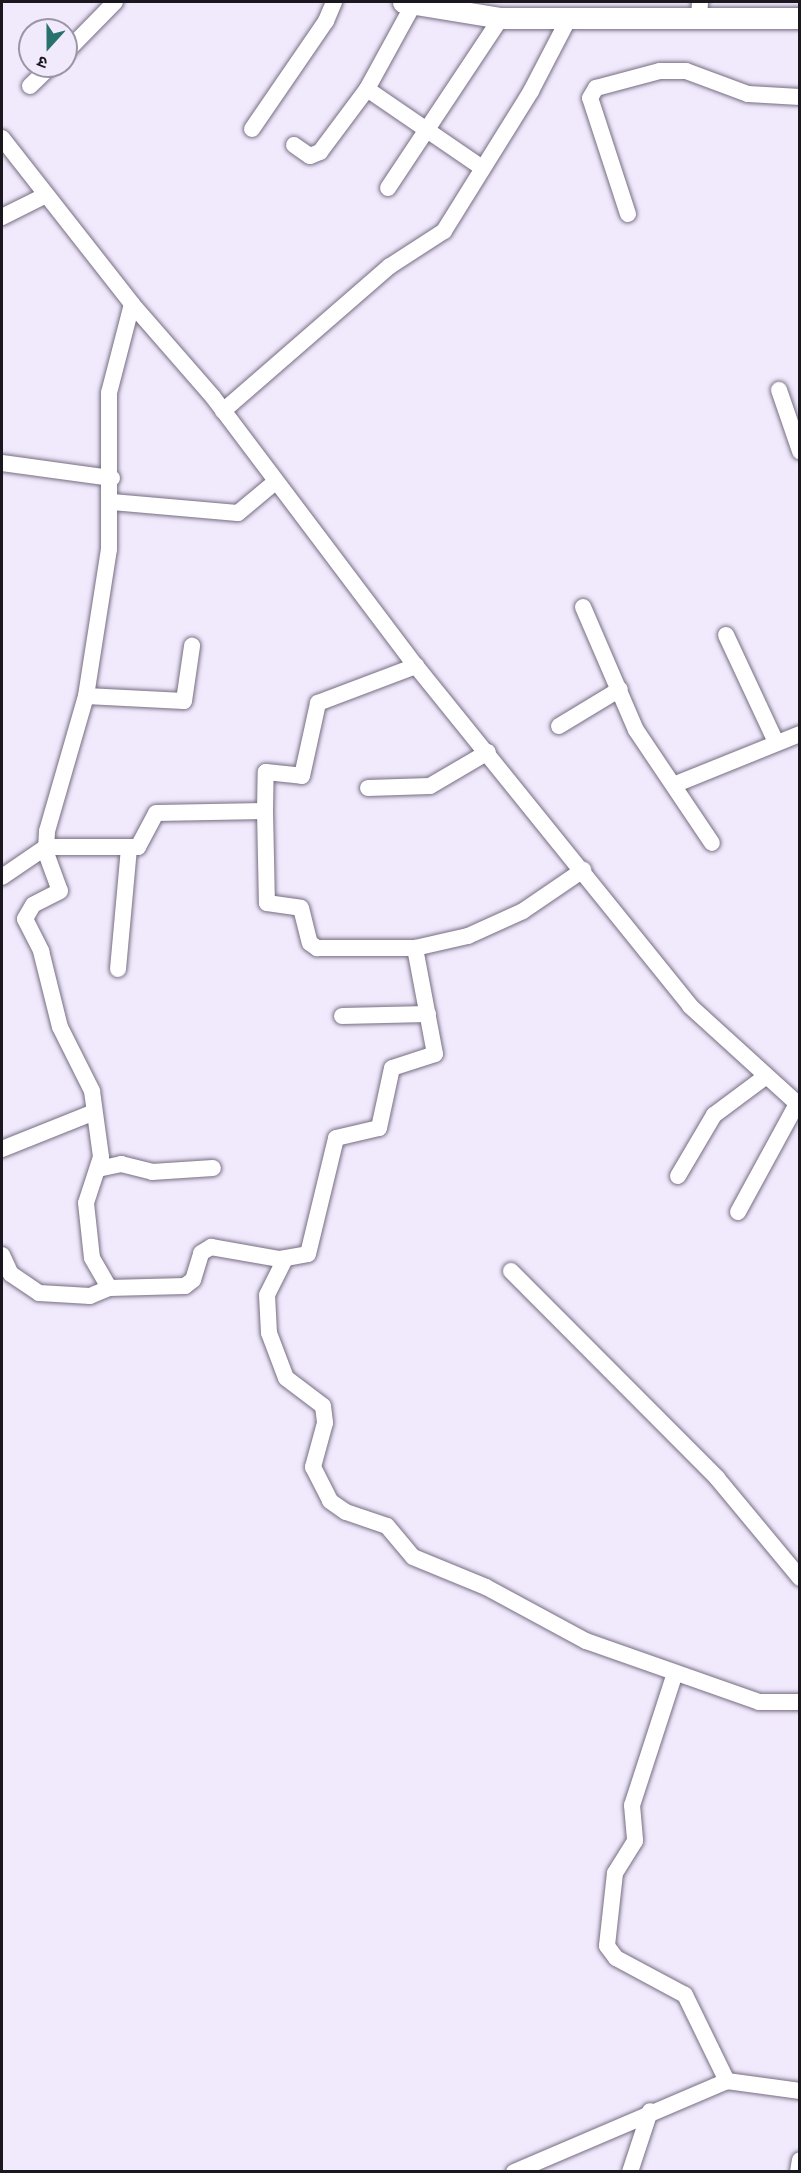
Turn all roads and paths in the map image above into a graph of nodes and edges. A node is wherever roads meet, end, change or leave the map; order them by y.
1 (115, 2) edge
2 (334, 2) edge
3 (408, 3) edge
4 (700, 9) edge
5 (501, 18) junction
6 (569, 18) junction
7 (800, 18) edge
8 (78, 40) edge
9 (38, 78) edge
10 (30, 86) dead end
11 (367, 89) junction
12 (800, 97) edge
13 (252, 129) dead end
14 (424, 129) junction
15 (2, 138) edge
16 (294, 145) dead end
17 (481, 166) junction
18 (388, 188) dead end
19 (46, 195) junction
20 (628, 214) dead end
21 (2, 217) edge
22 (132, 304) junction
23 (779, 390) dead end
24 (223, 411) junction
25 (800, 451) edge
26 (2, 464) edge
27 (111, 478) junction
28 (274, 483) junction
29 (112, 502) junction
30 (584, 607) dead end
31 (726, 635) dead end
32 (192, 646) dead end
33 (416, 666) junction
34 (620, 689) junction
35 (86, 696) junction
36 (559, 726) dead end
37 (800, 734) edge
38 (776, 742) junction
39 (488, 752) junction
40 (676, 784) junction
41 (368, 788) dead end
42 (265, 811) junction
43 (712, 843) dead end
44 (46, 847) junction
45 (129, 848) junction
46 (583, 870) junction
47 (2, 874) edge
48 (416, 948) junction
49 (118, 969) dead end
50 (428, 1014) junction
51 (342, 1016) dead end
52 (765, 1077) junction
53 (798, 1105) edge
54 (93, 1113) junction
55 (2, 1149) edge
56 (213, 1168) dead end
57 (98, 1169) junction
58 (678, 1176) dead end
59 (738, 1212) dead end
60 (2, 1256) edge
61 (285, 1259) junction
62 (511, 1271) dead end
63 (109, 1288) junction
64 (800, 1578) edge
65 (675, 1673) junction
66 (800, 1702) edge
67 (727, 2081) junction
68 (800, 2091) edge
69 (651, 2111) junction
70 (800, 2160) edge
71 (514, 2172) edge
72 (630, 2172) edge
73 (798, 2172) edge

1 - 8 street
2 - 13 street
3 - 5 street
3 - 11 street
4 - 6 street
4 - 7 street
5 - 6 street
5 - 14 street
6 - 17 street
9 - 10 street
11 - 14 street
11 - 16 street
12 - 20 street
14 - 17 street
14 - 18 street
15 - 19 street
17 - 24 street
19 - 21 street
19 - 22 street
22 - 24 street
22 - 27 street
23 - 25 street
24 - 28 street
26 - 27 street
27 - 29 street
28 - 29 street
28 - 33 street
29 - 35 street
30 - 34 street
31 - 38 street
32 - 35 street
33 - 39 street
33 - 42 street
34 - 36 street
34 - 40 street
35 - 44 street
37 - 38 street
38 - 40 street
39 - 41 street
39 - 46 street
40 - 43 street
42 - 45 street
42 - 48 street
44 - 45 street
44 - 47 street
44 - 54 street
45 - 49 street
46 - 48 street
46 - 52 street
48 - 50 street
50 - 51 street
50 - 61 street
52 - 53 street
52 - 58 street
53 - 59 street
54 - 55 street
54 - 57 street
56 - 57 street
57 - 63 street
60 - 63 street
61 - 63 street
61 - 65 street
62 - 64 street
65 - 66 street
65 - 67 street
67 - 68 street
67 - 69 street
69 - 71 street
69 - 72 street
70 - 73 street

